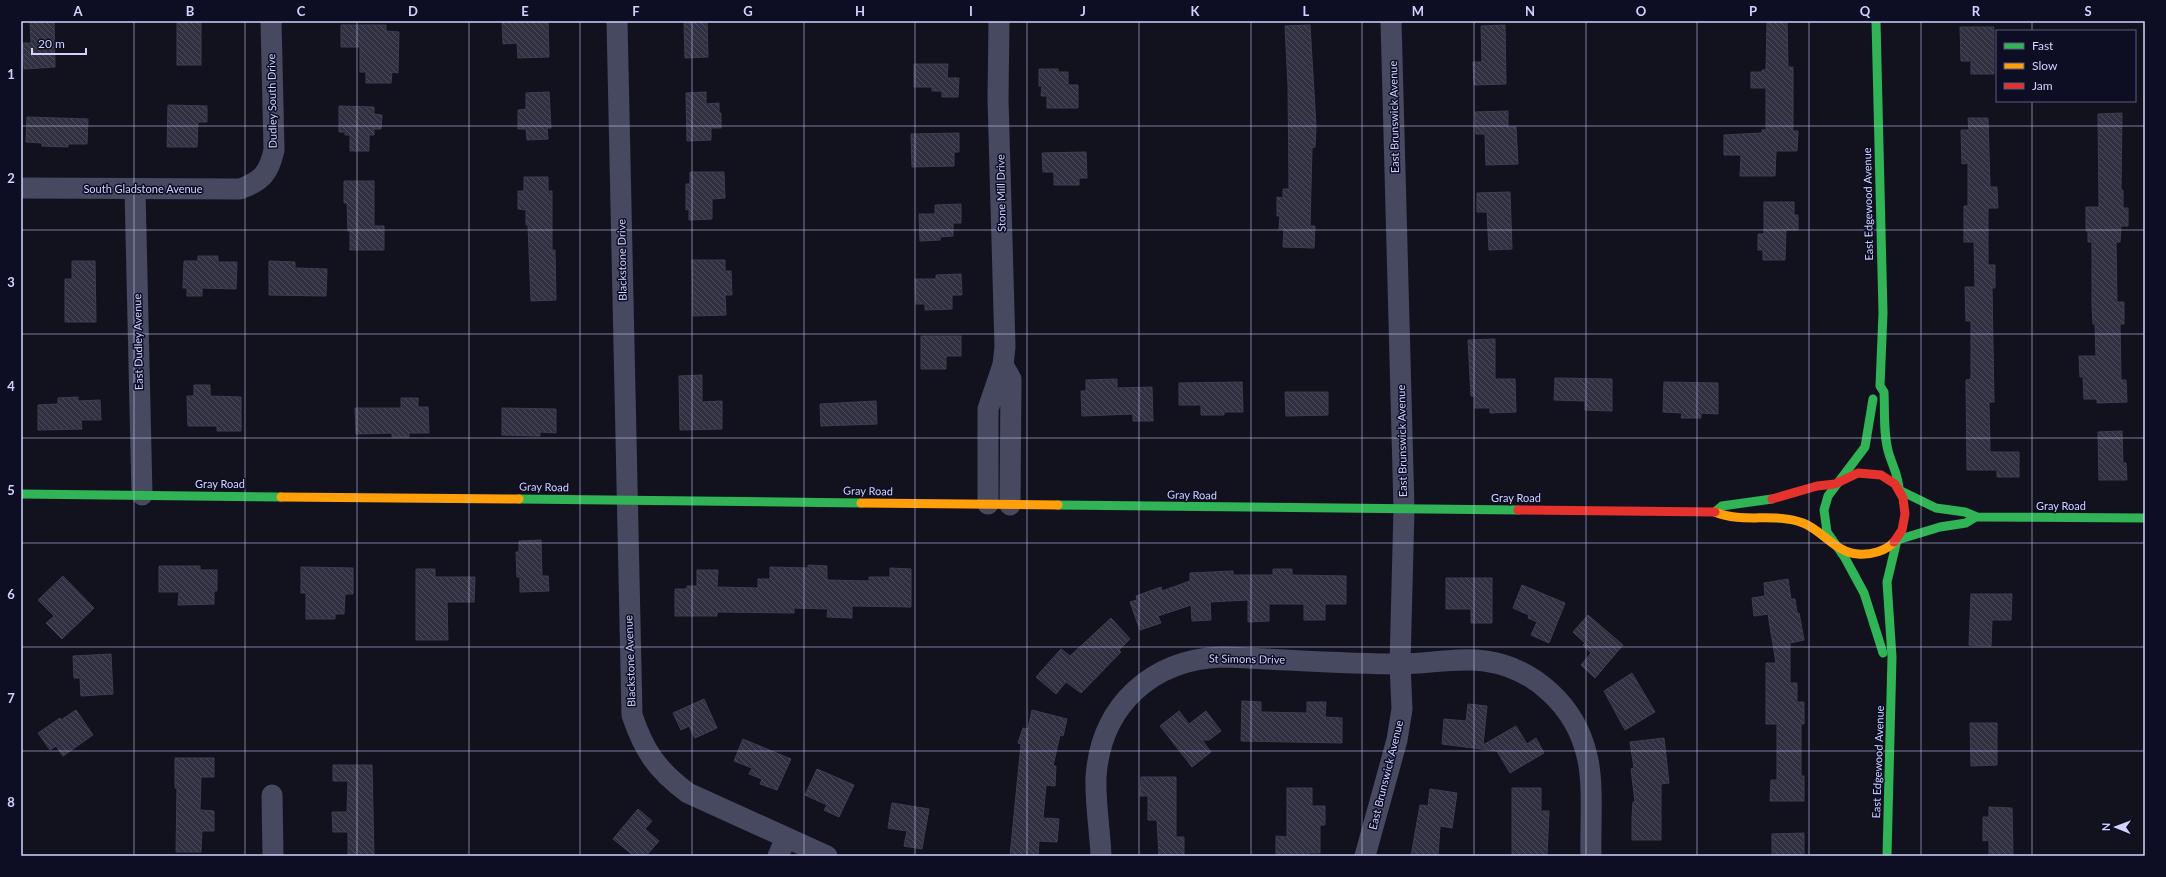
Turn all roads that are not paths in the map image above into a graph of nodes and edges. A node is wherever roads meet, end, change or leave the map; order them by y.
1 (271, 21) edge
2 (617, 21) edge
3 (999, 21) edge
4 (1391, 21) edge
5 (1876, 21) edge
6 (262, 178) joint
7 (21, 188) edge
8 (134, 189) junction
9 (1003, 365) junction
10 (1880, 386) junction
11 (1837, 484) junction
12 (1899, 490) junction
13 (21, 494) edge
14 (142, 495) junction
15 (626, 500) junction
16 (988, 504) junction
17 (1010, 504) junction
18 (1404, 509) junction
19 (1715, 512) junction
20 (1977, 517) junction
21 (2145, 518) edge
22 (1897, 540) junction
23 (1834, 544) junction
24 (1400, 664) junction
25 (1891, 668) junction
26 (272, 795) dead end
27 (782, 847) edge
28 (273, 856) edge
29 (827, 856) edge
30 (1101, 856) edge
31 (1365, 856) edge
32 (1591, 856) edge
33 (1887, 856) edge

1 - 6 street, Dudley South Drive
2 - 15 street, Blackstone Drive
3 - 9 street, Stone Mill Drive
4 - 18 street, East Brunswick Avenue
5 - 10 street, East Edgewood Avenue
6 - 8 street, South Gladstone Avenue
7 - 8 street, South Gladstone Avenue
8 - 14 street, East Dudley Avenue
9 - 16 street, Stone Mill Drive
9 - 17 street, Stone Mill Drive
10 - 11 street, East Edgewood Avenue
10 - 12 street, East Edgewood Avenue
11 - 12 street
11 - 19 street, Gray Road
11 - 23 street
12 - 20 street, Gray Road
12 - 22 street
13 - 14 street, Gray Road
14 - 15 street, Gray Road
15 - 16 street, Gray Road
15 - 27 street, Blackstone Avenue
16 - 17 street, Gray Road
17 - 18 street, Gray Road
18 - 19 street, Gray Road
18 - 24 street, East Brunswick Avenue
19 - 23 street, Gray Road
20 - 21 street, Gray Road
20 - 22 street, Gray Road
22 - 23 street
22 - 25 street, East Edgewood Avenue
23 - 25 street, East Edgewood Avenue
24 - 30 street, St Simons Drive
24 - 31 street, East Brunswick Avenue
24 - 32 street, St Simons Drive
25 - 33 street, East Edgewood Avenue
26 - 28 street
27 - 29 street, Blackstone Avenue

